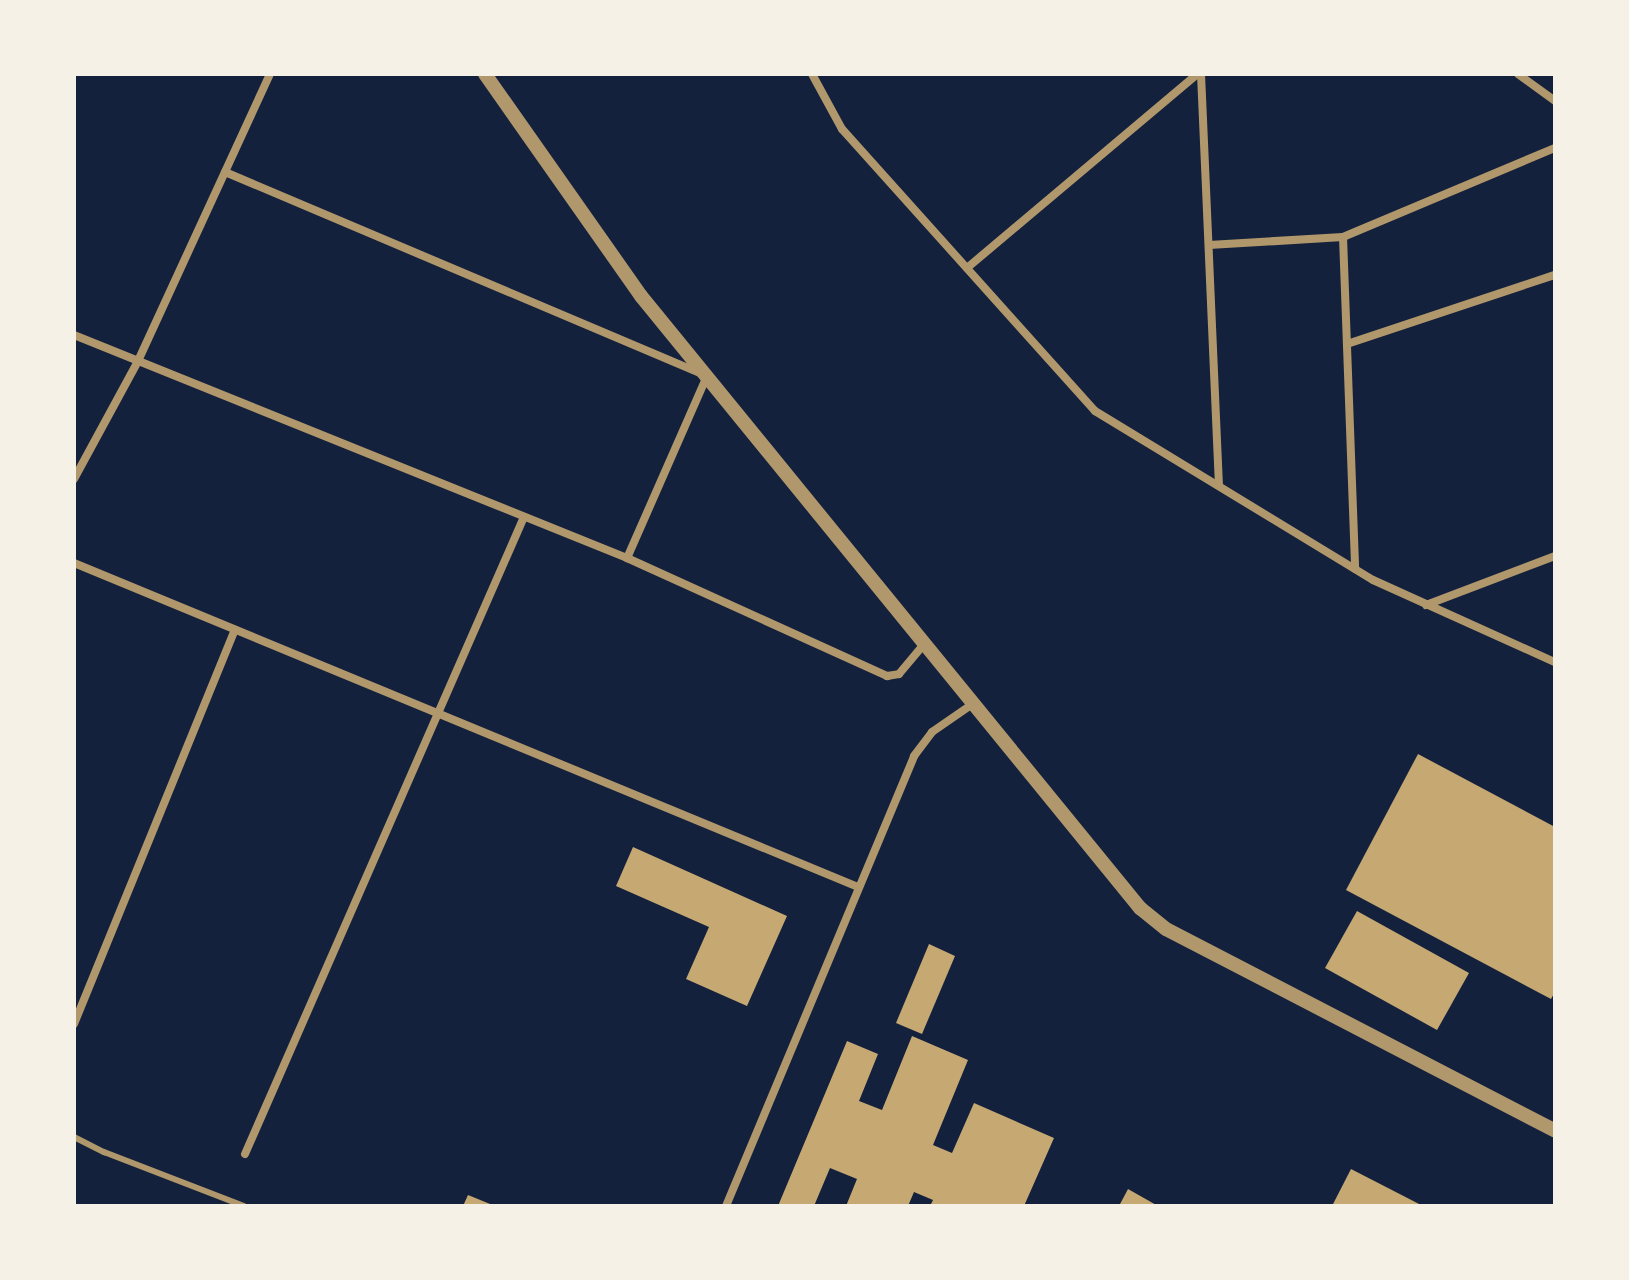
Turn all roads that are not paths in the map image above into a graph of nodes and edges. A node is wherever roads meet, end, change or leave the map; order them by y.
1 (270, 74) edge
2 (485, 74) edge
3 (812, 74) edge
4 (1199, 74) edge
5 (1518, 74) edge
6 (1555, 101) edge
7 (1555, 148) edge
8 (225, 172) junction
9 (1343, 237) junction
10 (1209, 245) junction
11 (967, 268) junction
12 (1555, 275) edge
13 (74, 335) edge
14 (1347, 344) junction
15 (138, 361) junction
16 (707, 376) junction
17 (74, 479) edge
18 (1219, 486) junction
19 (524, 517) junction
20 (1555, 556) edge
21 (627, 558) junction
22 (74, 563) edge
23 (1355, 569) junction
24 (1426, 605) junction
25 (235, 630) junction
26 (925, 643) junction
27 (1555, 662) edge
28 (974, 703) junction
29 (438, 713) junction
30 (858, 887) junction
31 (75, 1018) edge
32 (1555, 1131) edge
33 (74, 1137) edge
34 (245, 1154) dead end
35 (244, 1206) edge
36 (726, 1206) edge

1 - 8 street
2 - 16 street
3 - 11 street
4 - 10 street
4 - 11 street
5 - 6 street
7 - 9 street
8 - 15 street
8 - 16 street
9 - 10 street
9 - 14 street
10 - 18 street
11 - 18 street
12 - 14 street
13 - 15 street
14 - 23 street
15 - 17 street
15 - 19 street
16 - 21 street
16 - 26 street
18 - 23 street
19 - 21 street
19 - 29 street
20 - 24 street
21 - 26 street
22 - 25 street
23 - 24 street
24 - 27 street
25 - 29 street
25 - 31 street
26 - 28 street
28 - 30 street
28 - 32 street
29 - 30 street
29 - 34 street
30 - 36 street
33 - 35 lane

